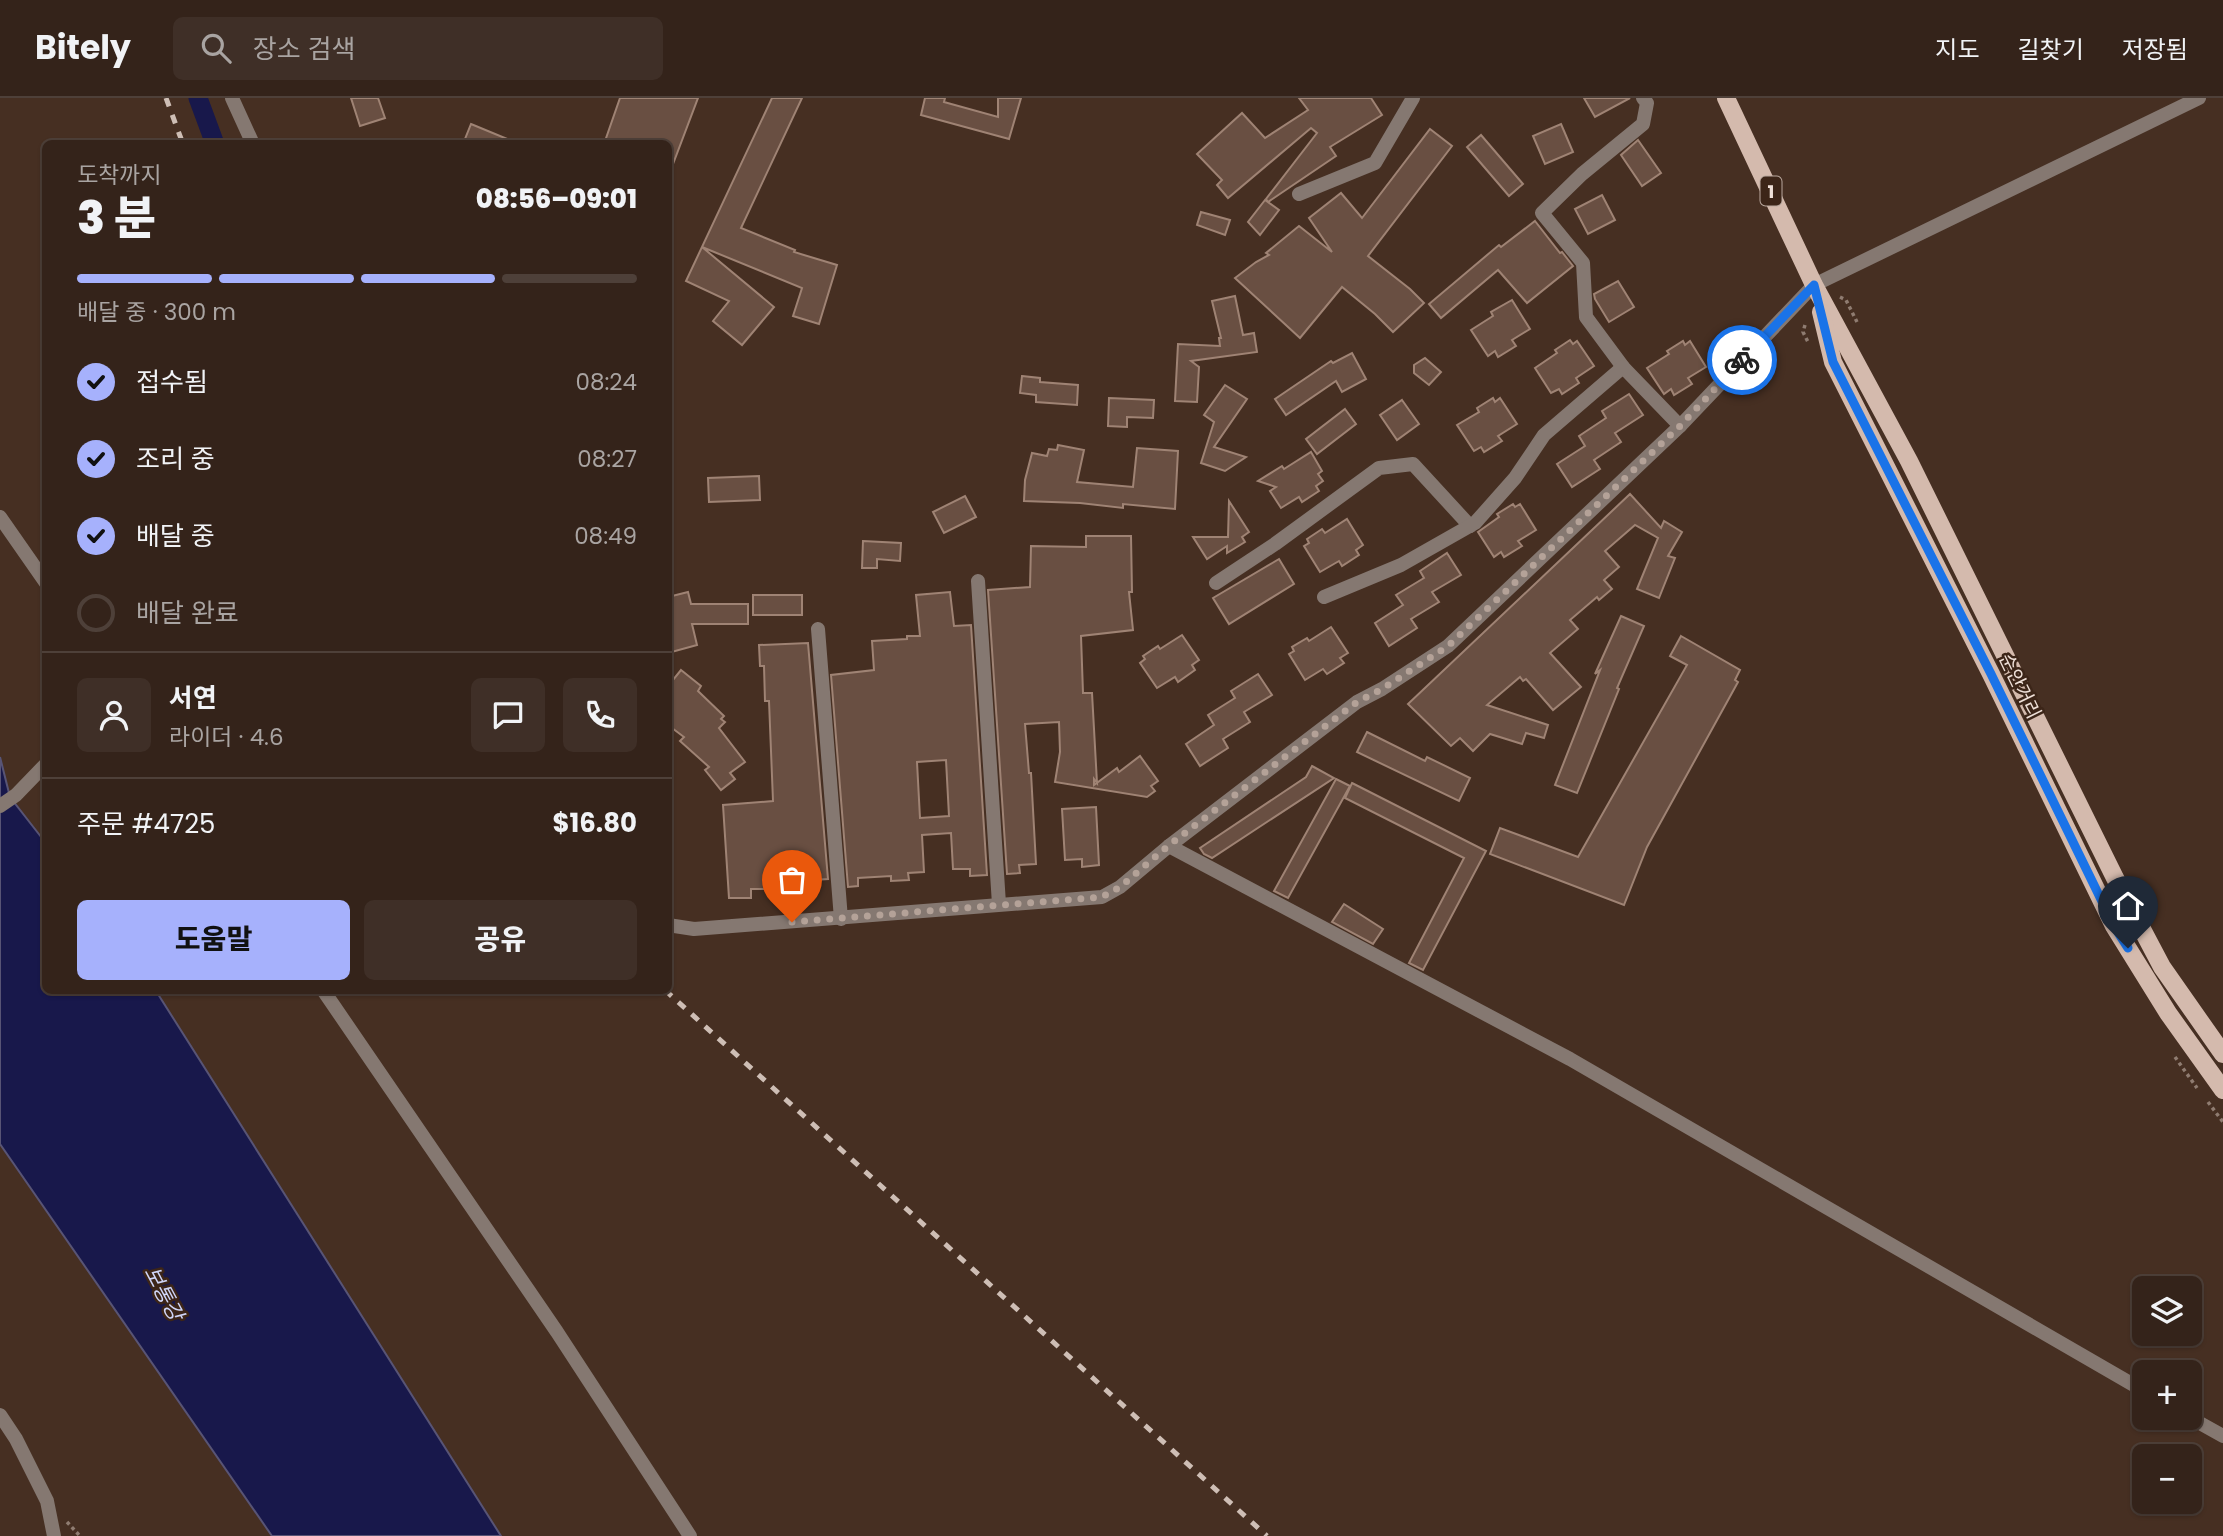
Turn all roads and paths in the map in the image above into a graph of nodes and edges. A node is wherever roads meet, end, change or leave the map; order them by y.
1 (232, 98) edge
2 (1413, 98) edge
3 (1643, 98) edge
4 (1726, 98) edge
5 (2199, 98) edge
6 (251, 140) edge
7 (1299, 194) dead end
8 (1814, 285) junction
9 (1623, 367) junction
10 (1680, 426) junction
11 (0, 517) edge
12 (1471, 526) junction
13 (42, 577) edge
14 (978, 581) dead end
15 (1216, 583) dead end
16 (1324, 597) dead end
17 (818, 629) dead end
18 (42, 768) edge
19 (0, 806) edge
20 (1168, 846) junction
21 (999, 905) junction
22 (841, 919) junction
23 (672, 926) edge
24 (326, 994) edge
25 (2223, 1054) edge
26 (2223, 1090) edge
27 (2132, 1384) edge
28 (0, 1415) edge
29 (2202, 1424) edge
30 (2223, 1436) edge
31 (54, 1536) edge
32 (690, 1536) edge

1 - 6 street
2 - 7 street
3 - 9 street
4 - 8 main road, 순안거리 / 1
5 - 8 street
8 - 10 street
8 - 25 main road, 순안거리 / 1
8 - 26 main road, 순안거리 / 1
9 - 10 street
9 - 12 street
10 - 20 street
11 - 13 street
12 - 15 street
12 - 16 street
14 - 21 street
17 - 22 street
18 - 19 street
20 - 21 street
20 - 27 street
21 - 22 street
22 - 23 street
24 - 32 street
28 - 31 street
29 - 30 street

